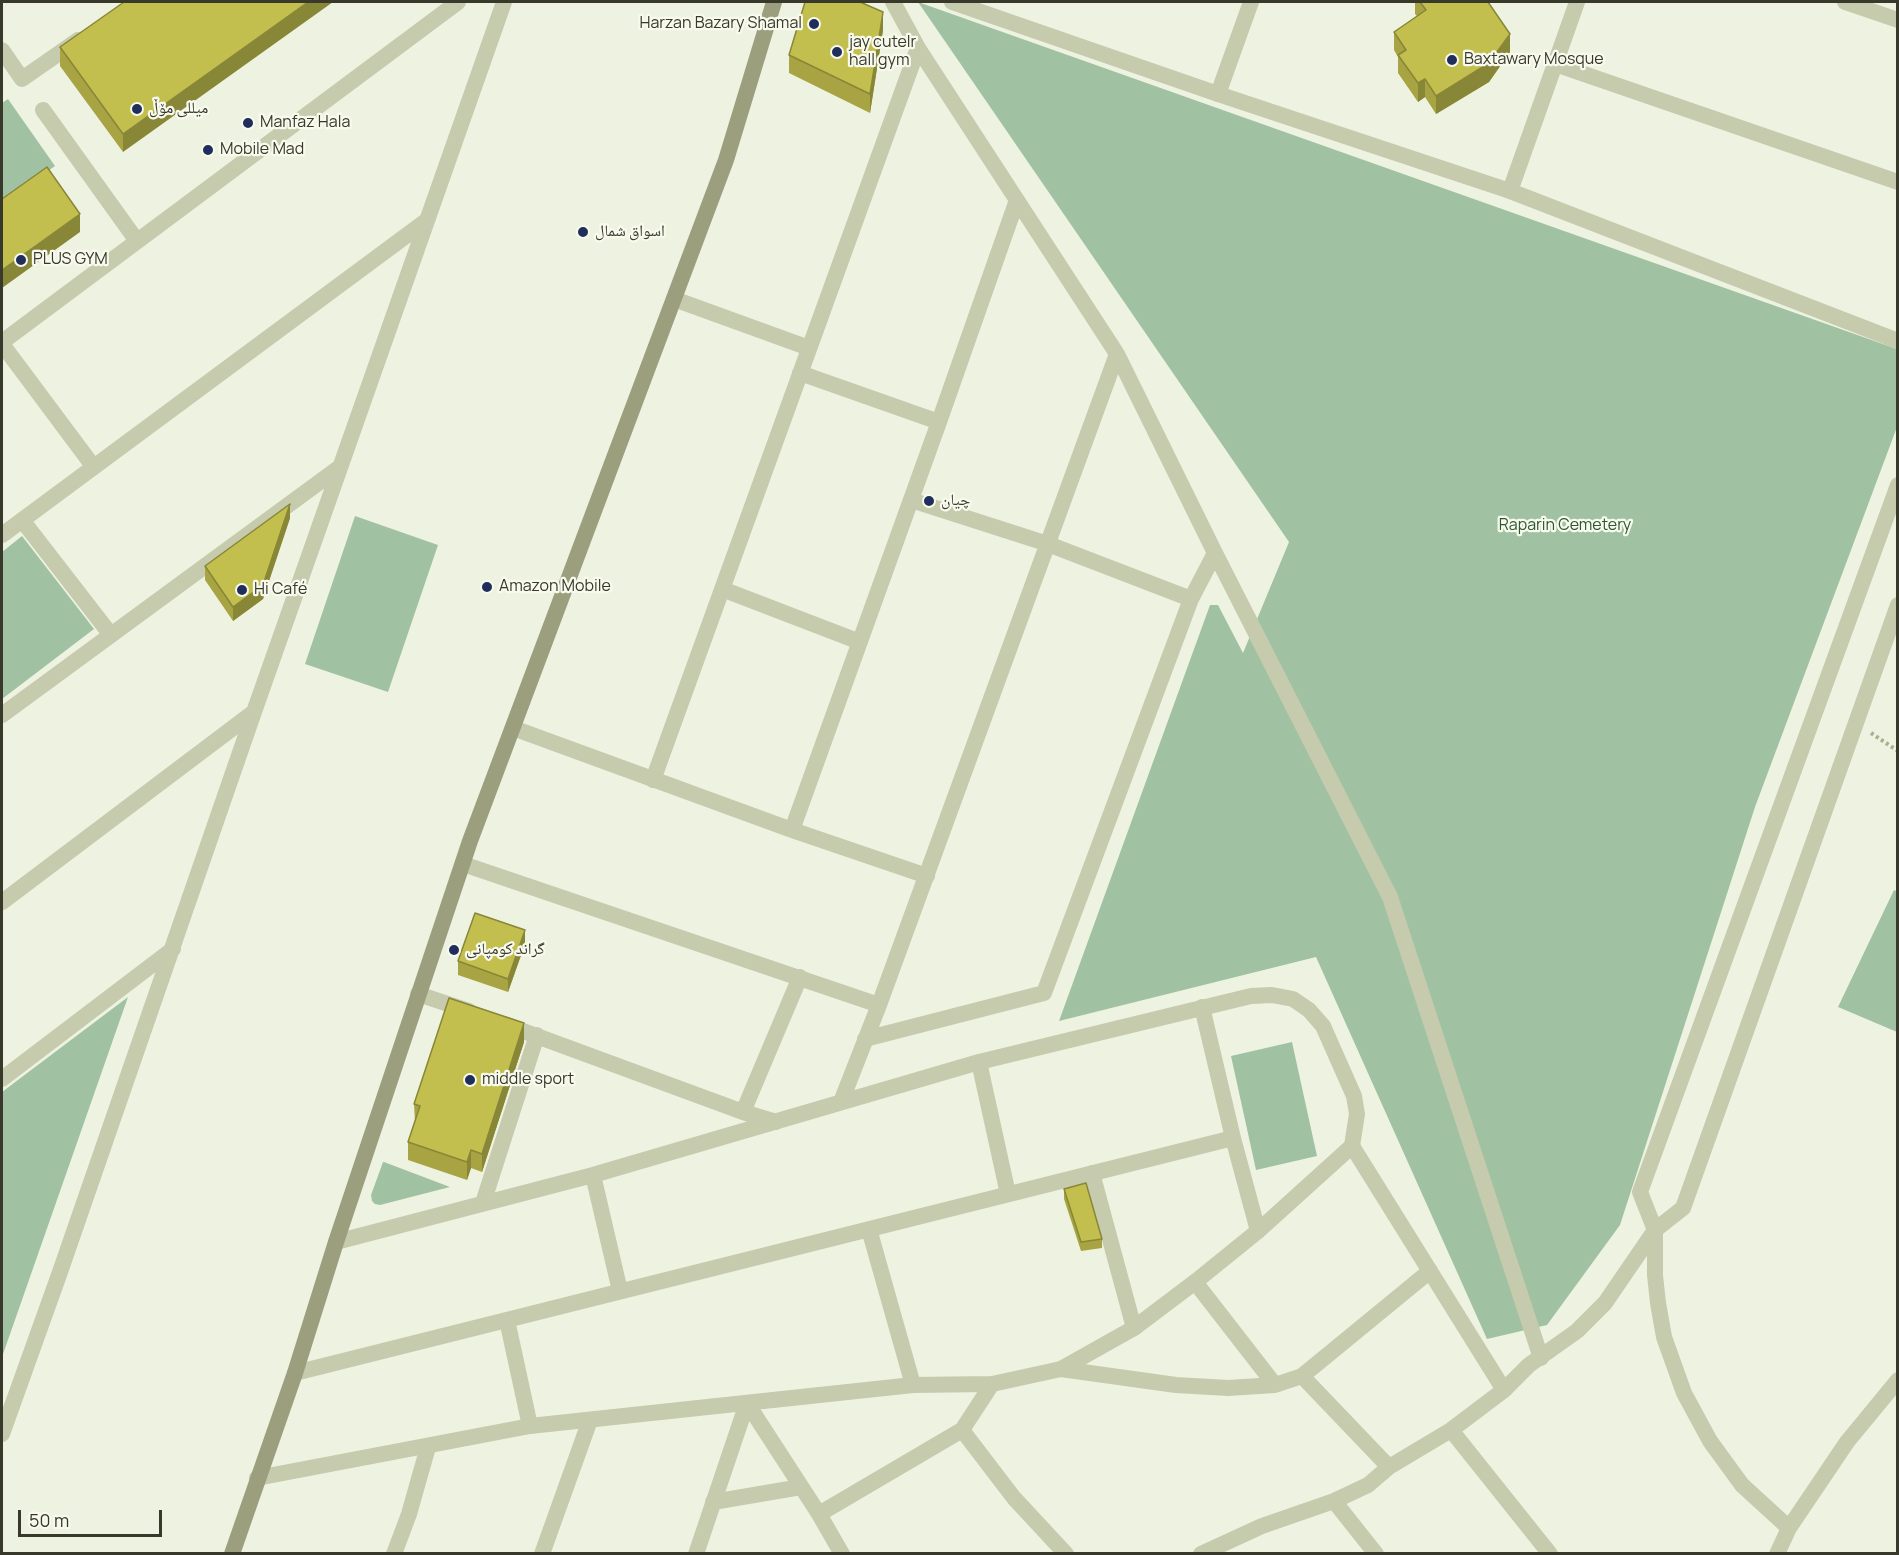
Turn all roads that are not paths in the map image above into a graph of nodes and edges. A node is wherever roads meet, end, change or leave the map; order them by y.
1 (458, 2) edge
2 (504, 2) edge
3 (774, 2) edge
4 (893, 2) edge
5 (952, 2) edge
6 (1251, 2) edge
7 (1577, 2) edge
8 (1845, 2) edge
9 (1898, 20) edge
10 (96, 27) edge
11 (918, 48) junction
12 (2, 50) edge
13 (1555, 64) junction
14 (1218, 94) junction
15 (43, 110) dead end
16 (1898, 182) edge
17 (1510, 191) junction
18 (1017, 200) junction
19 (426, 221) junction
20 (137, 241) junction
21 (674, 299) junction
22 (1898, 341) edge
23 (2, 343) edge
24 (809, 348) junction
25 (1117, 354) junction
26 (800, 373) junction
27 (939, 422) junction
28 (93, 466) junction
29 (340, 467) junction
30 (1897, 489) edge
31 (911, 500) junction
32 (22, 520) junction
33 (2, 535) edge
34 (1048, 544) junction
35 (1215, 554) junction
36 (722, 589) junction
37 (1191, 599) junction
38 (1898, 605) edge
39 (111, 635) junction
40 (860, 642) junction
41 (254, 712) junction
42 (2, 716) edge
43 (513, 728) junction
44 (653, 780) junction
45 (792, 830) junction
46 (463, 864) junction
47 (927, 876) junction
48 (4, 896) edge
49 (173, 948) junction
50 (800, 978) junction
51 (418, 994) junction
52 (879, 1005) junction
53 (1202, 1007) junction
54 (537, 1035) junction
55 (866, 1039) junction
56 (979, 1062) junction
57 (2, 1078) edge
58 (841, 1102) junction
59 (743, 1112) junction
60 (777, 1122) junction
61 (1233, 1138) junction
62 (1352, 1146) junction
63 (1092, 1173) junction
64 (593, 1175) junction
65 (1008, 1194) junction
66 (483, 1203) junction
67 (869, 1229) junction
68 (1655, 1230) junction
69 (1258, 1231) junction
70 (336, 1242) junction
71 (1430, 1271) junction
72 (1195, 1282) junction
73 (620, 1292) junction
74 (507, 1320) junction
75 (1134, 1328) junction
76 (1541, 1358) junction
77 (1062, 1369) junction
78 (295, 1373) junction
79 (1302, 1376) junction
80 (1898, 1380) edge
81 (992, 1384) junction
82 (1275, 1384) junction
83 (913, 1385) junction
84 (1504, 1390) junction
85 (747, 1403) junction
86 (590, 1420) junction
87 (530, 1426) junction
88 (962, 1430) junction
89 (1451, 1430) junction
90 (2, 1431) edge
91 (428, 1447) junction
92 (1389, 1467) junction
93 (257, 1478) junction
94 (801, 1487) junction
95 (1334, 1501) junction
96 (713, 1502) junction
97 (819, 1514) junction
98 (1789, 1528) junction
99 (232, 1554) edge
100 (394, 1554) edge
101 (542, 1554) edge
102 (696, 1554) edge
103 (842, 1554) edge
104 (1066, 1554) edge
105 (1201, 1554) edge
106 (1376, 1554) edge
107 (1550, 1554) edge
108 (1777, 1554) edge

1 - 20 street
2 - 19 street
3 - 21 main road
4 - 11 street
5 - 14 street
6 - 14 street
7 - 13 street
8 - 9 street
10 - 12 street
11 - 18 street
11 - 24 street
13 - 16 street
13 - 17 street
14 - 17 street
15 - 20 street
17 - 22 street
18 - 25 street
18 - 27 street
19 - 28 street
19 - 29 street
20 - 23 street
21 - 24 street
21 - 43 main road
23 - 28 street
24 - 26 street
25 - 34 street
25 - 35 street
26 - 27 street
26 - 36 street
27 - 31 street
28 - 32 street
29 - 39 street
29 - 41 street
30 - 68 street
31 - 34 street
31 - 40 street
32 - 33 street
32 - 39 street
34 - 37 street
34 - 47 street
35 - 37 street
35 - 76 street
36 - 40 street
36 - 44 street
37 - 55 street
38 - 68 street
39 - 42 street
40 - 45 street
41 - 48 street
41 - 49 street
43 - 44 street
43 - 46 main road
44 - 45 street
45 - 47 street
46 - 50 street
46 - 51 main road
47 - 52 street
49 - 57 street
49 - 90 street
50 - 52 street
50 - 59 street
51 - 54 street
51 - 70 main road
52 - 55 street
53 - 56 street
53 - 61 street
53 - 62 street
54 - 59 street
54 - 66 street
55 - 58 street
56 - 58 street
56 - 65 street
58 - 60 street
59 - 60 street
60 - 64 street
61 - 63 street
61 - 69 street
62 - 69 street
62 - 71 street
63 - 65 street
63 - 75 street
64 - 66 street
64 - 73 street
65 - 67 street
66 - 70 street
67 - 73 street
67 - 83 street
68 - 76 street
68 - 98 street
69 - 72 street
70 - 78 main road
71 - 79 street
71 - 84 street
72 - 75 street
72 - 82 street
73 - 74 street
74 - 78 street
74 - 87 street
75 - 77 street
76 - 84 street
77 - 81 street
77 - 82 street
78 - 93 main road
79 - 82 street
79 - 92 street
80 - 98 street
81 - 83 street
81 - 88 street
83 - 85 street
84 - 89 street
85 - 86 street
85 - 94 street
85 - 96 street
86 - 87 street
86 - 101 street
87 - 91 street
88 - 97 street
88 - 104 street
89 - 92 street
89 - 107 street
91 - 93 street
91 - 100 street
92 - 95 street
93 - 99 main road
94 - 96 street
94 - 97 street
95 - 105 street
95 - 106 street
96 - 102 street
97 - 103 street
98 - 108 street

